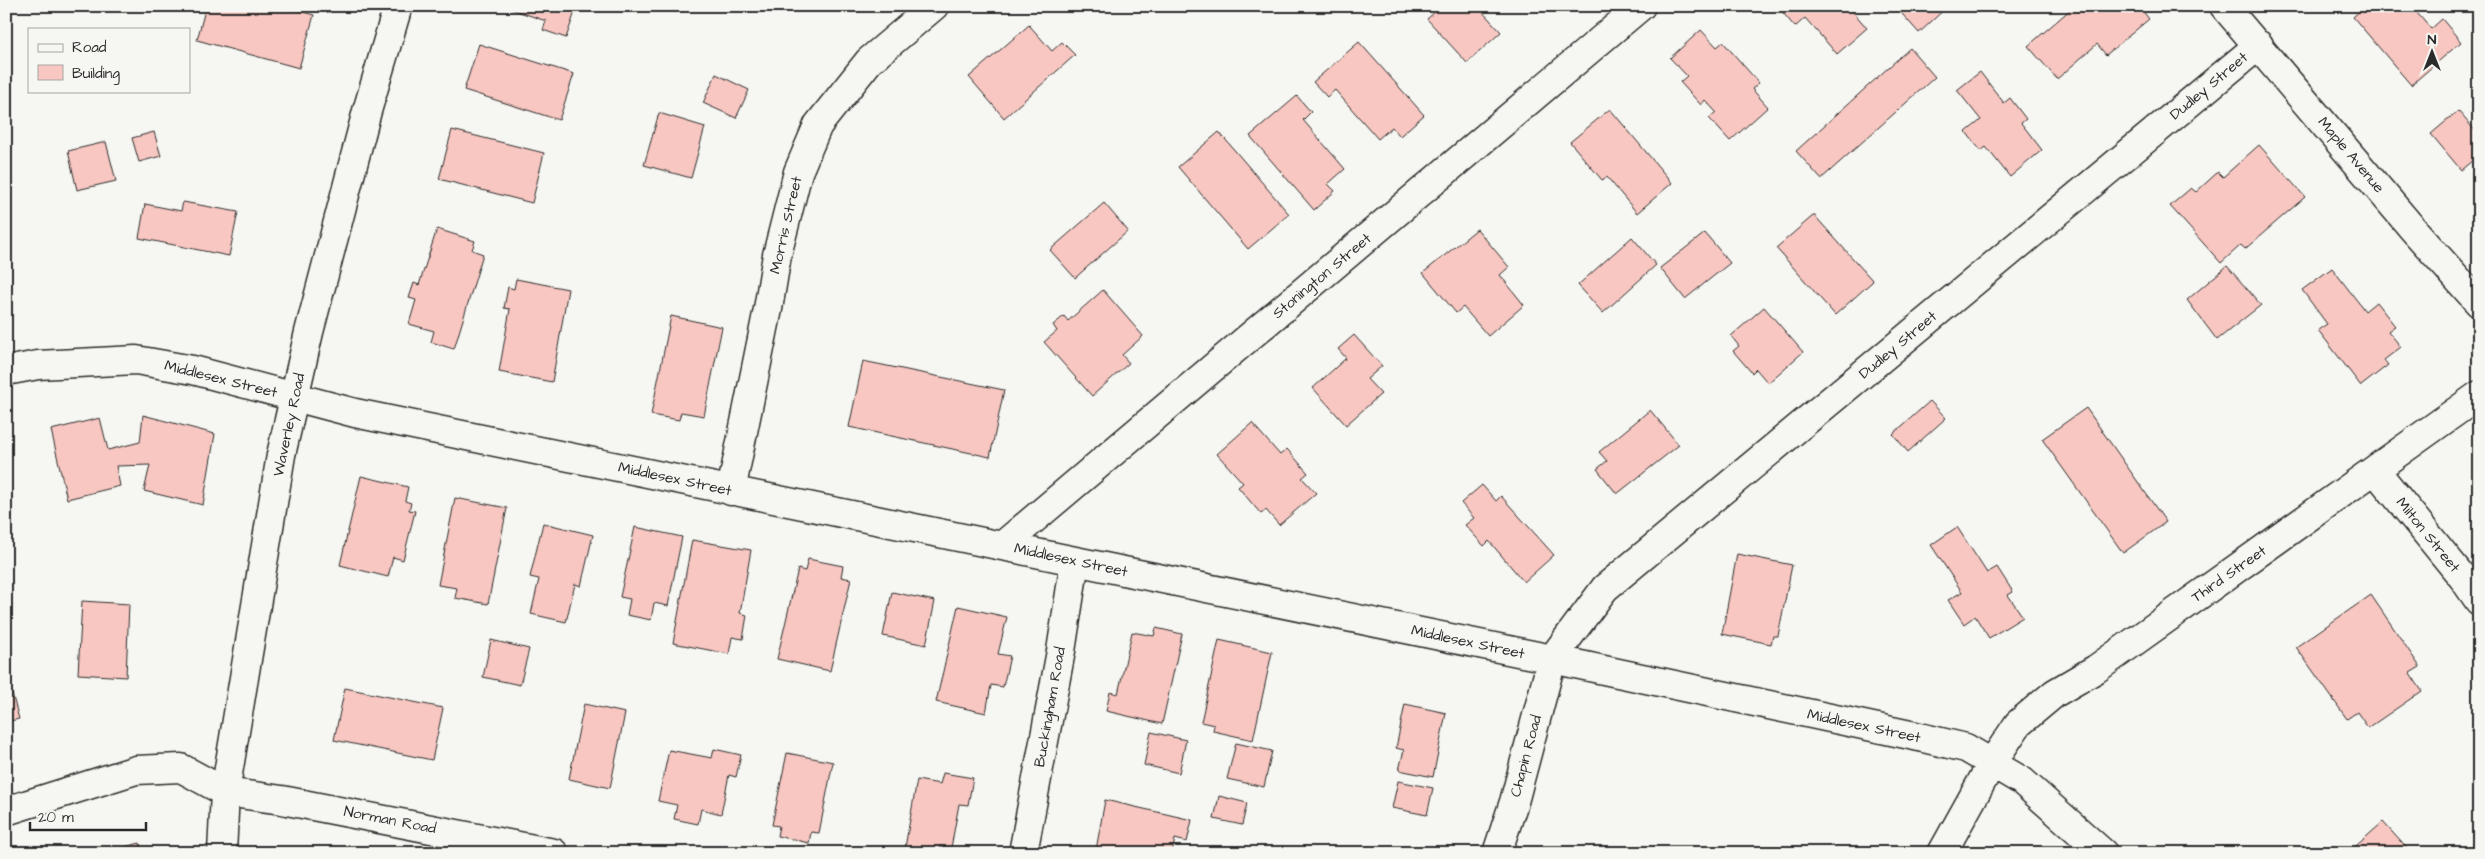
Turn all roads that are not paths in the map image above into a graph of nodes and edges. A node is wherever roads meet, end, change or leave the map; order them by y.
1 (398, 6) edge
2 (934, 6) edge
3 (1641, 6) edge
4 (2224, 6) edge
5 (2259, 45) junction
6 (2479, 303) edge
7 (6, 371) edge
8 (2479, 395) edge
9 (294, 397) junction
10 (2375, 470) junction
11 (731, 490) junction
12 (1002, 546) junction
13 (1075, 561) junction
14 (2479, 600) edge
15 (1552, 659) junction
16 (1992, 763) junction
17 (225, 792) junction
18 (6, 811) edge
19 (222, 853) edge
20 (554, 853) edge
21 (1022, 853) edge
22 (1497, 853) edge
23 (1942, 853) edge
24 (2103, 853) edge

1 - 9 street, Waverley Road
2 - 11 street, Morris Street
3 - 12 street, Stonington Street
4 - 5 street, Maple Avenue
5 - 6 street, Maple Avenue
5 - 15 street, Dudley Street
7 - 9 street, Middlesex Street
8 - 10 street, Third Street
9 - 11 street, Middlesex Street
9 - 17 street, Waverley Road
10 - 14 street, Milton Street
10 - 16 street, Third Street
11 - 12 street, Middlesex Street
12 - 13 street, Middlesex Street
13 - 15 street, Middlesex Street
13 - 21 street, Buckingham Road
15 - 16 street, Middlesex Street
15 - 22 street, Chapin Road
16 - 23 street, Third Street
16 - 24 street, Middlesex Street
17 - 18 street, Norman Road
17 - 19 street, Waverley Road
17 - 20 street, Norman Road

